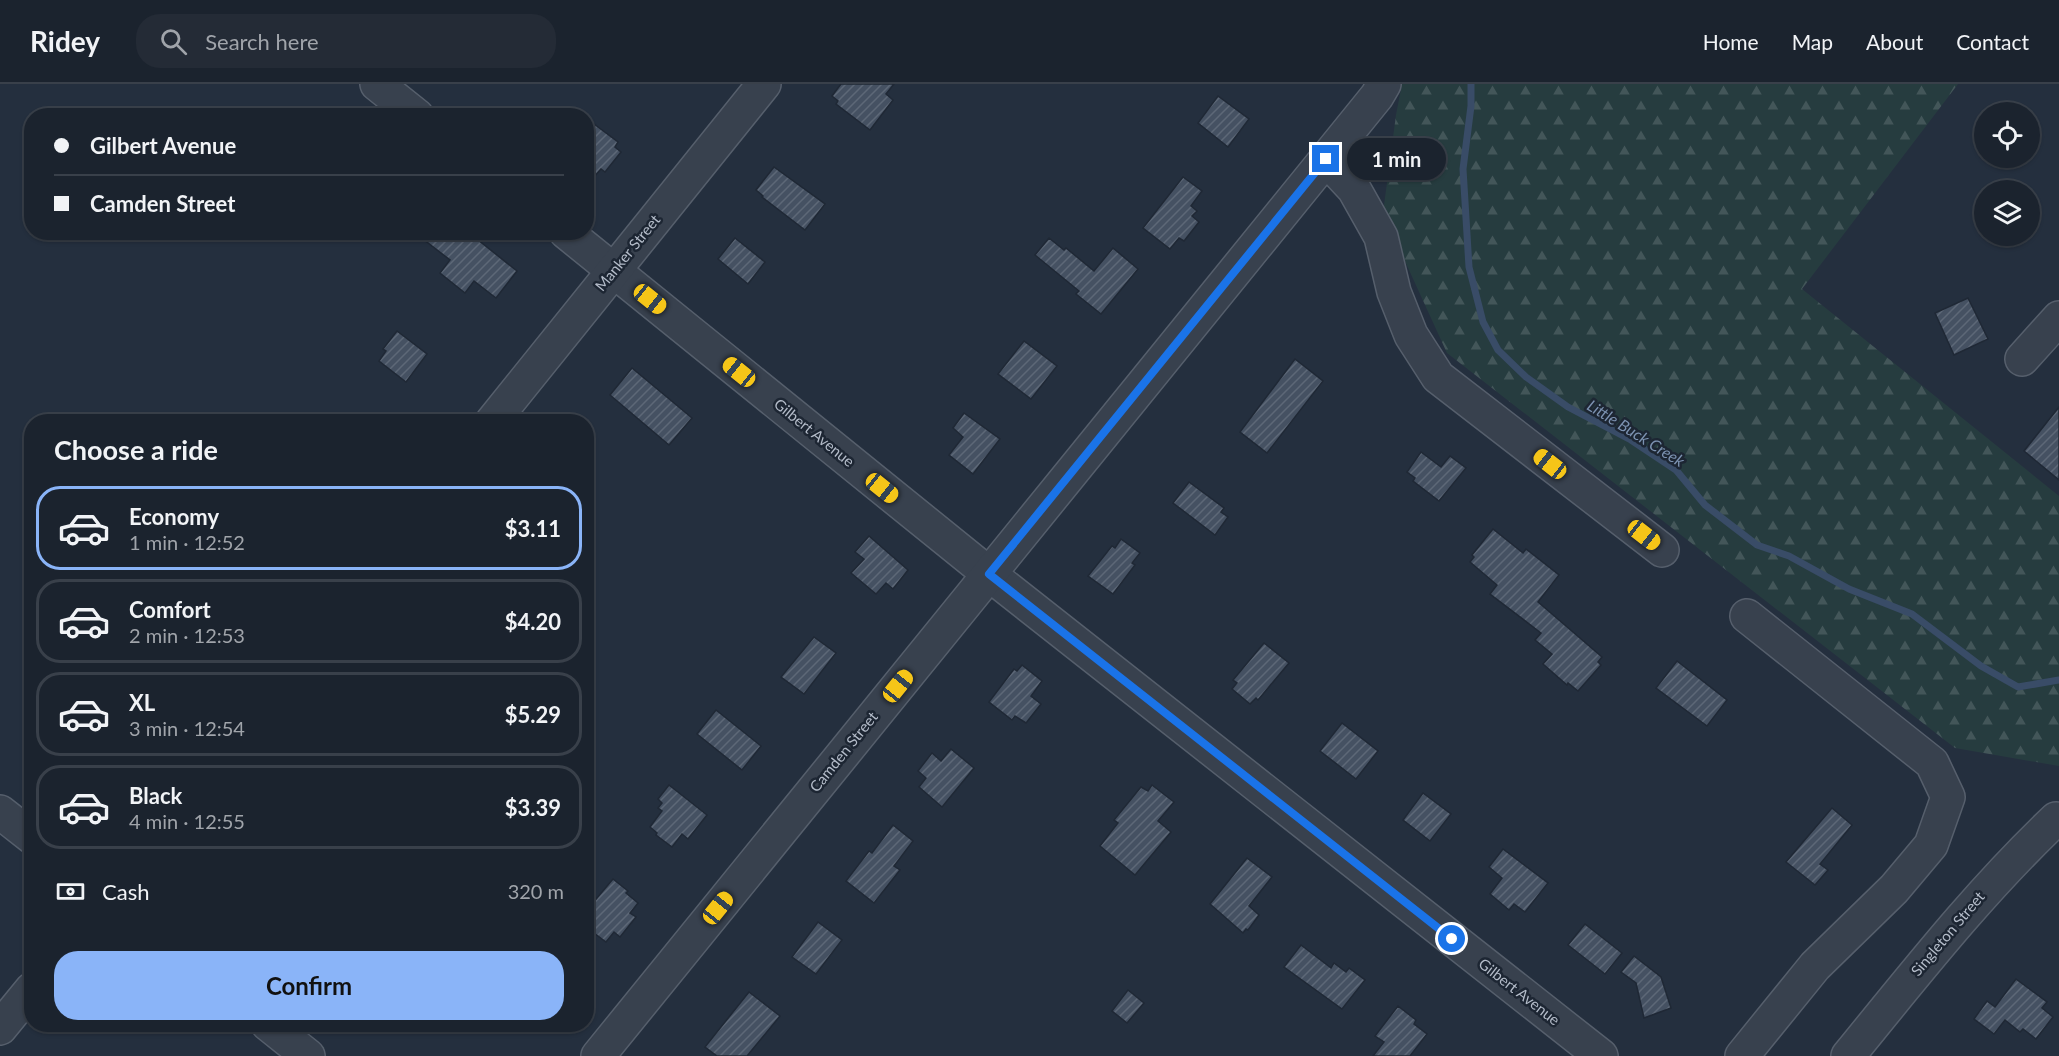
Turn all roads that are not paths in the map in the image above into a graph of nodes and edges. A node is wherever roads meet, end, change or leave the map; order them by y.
1 (377, 84) edge
2 (764, 84) edge
3 (1384, 84) edge
4 (407, 108) edge
5 (1326, 159) junction
6 (576, 240) edge
7 (614, 270) junction
8 (2059, 318) edge
9 (2022, 359) dead end
10 (498, 414) edge
11 (1662, 550) dead end
12 (989, 574) junction
13 (1747, 616) dead end
14 (0, 812) edge
15 (2056, 819) dead end
16 (24, 831) edge
17 (24, 999) edge
18 (0, 1028) edge
19 (278, 1032) edge
20 (308, 1056) edge
21 (598, 1056) edge
22 (1600, 1056) edge
23 (1742, 1056) edge
24 (1848, 1056) edge

1 - 4 street
2 - 7 street, Manker Street
3 - 5 street, Camden Street
5 - 11 street
5 - 12 street, Camden Street
6 - 7 street, Gilbert Avenue
7 - 10 street, Manker Street
7 - 12 street, Gilbert Avenue
8 - 9 street
12 - 21 street, Camden Street
12 - 22 street, Gilbert Avenue
13 - 23 street
14 - 16 street
15 - 24 street, Singleton Street
17 - 18 street
19 - 20 street

